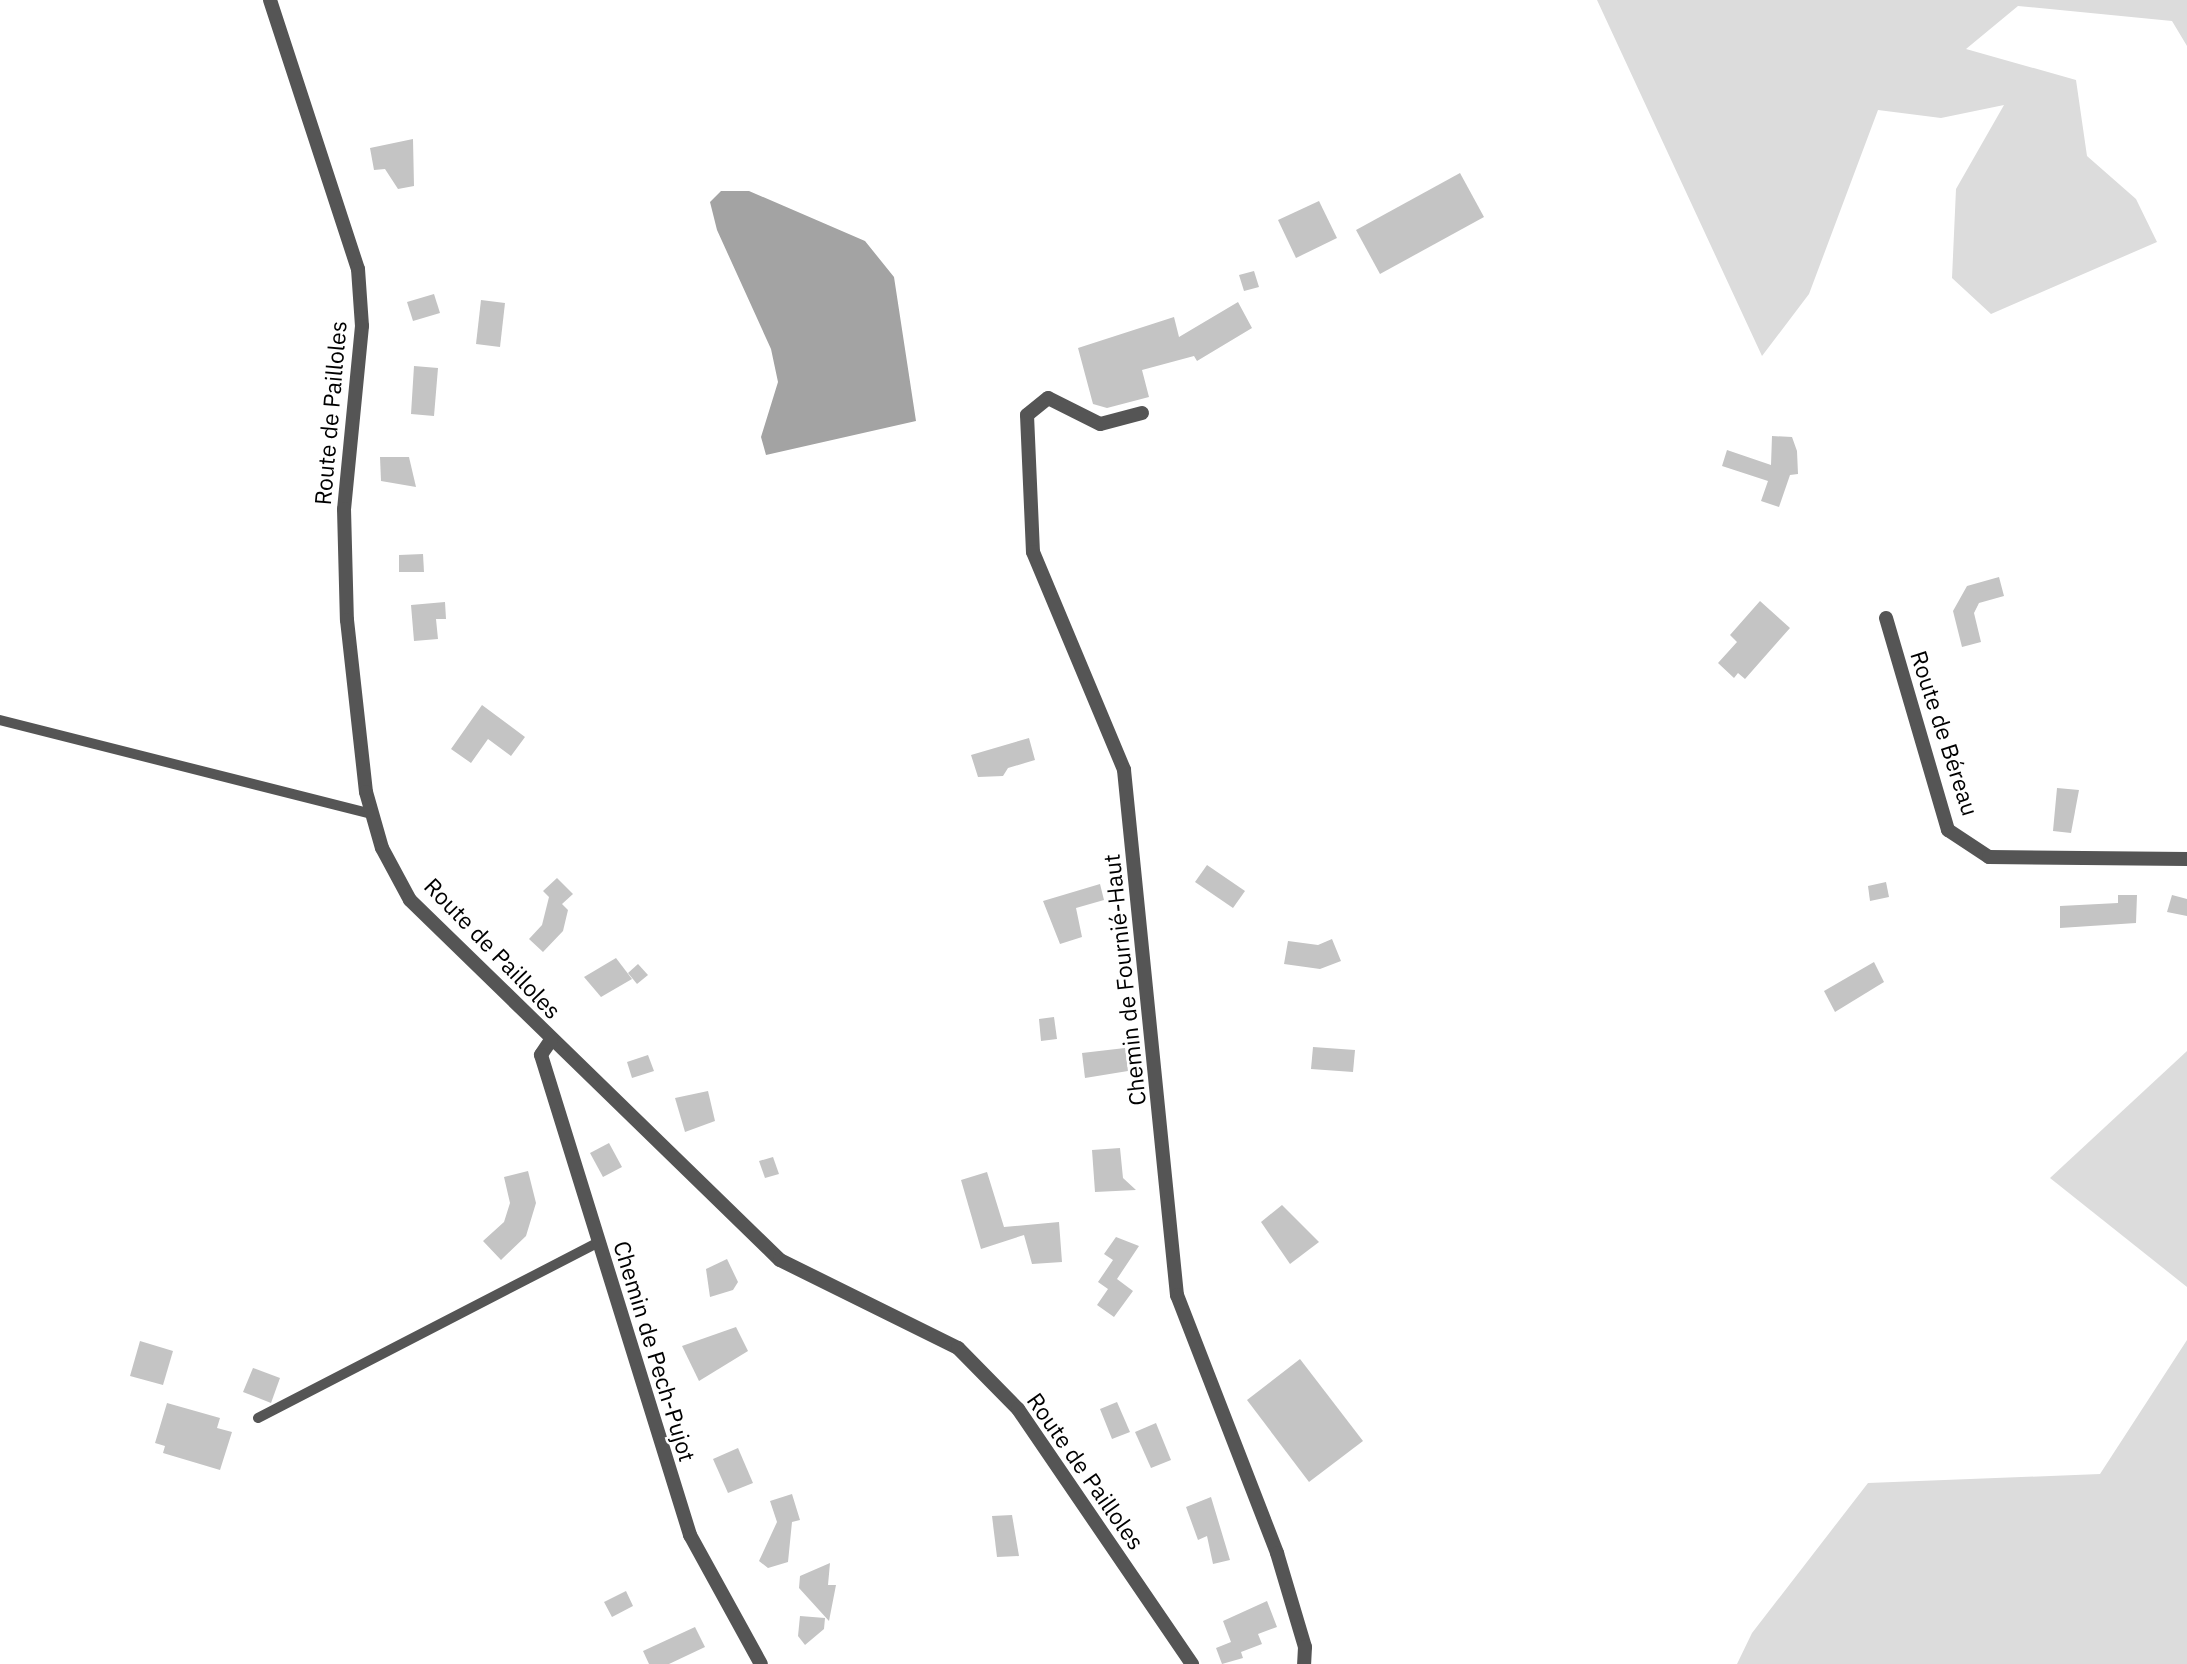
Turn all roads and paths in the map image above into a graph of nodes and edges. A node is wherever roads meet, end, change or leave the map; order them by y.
1 (271, 0) edge
2 (1142, 413) dead end
3 (1885, 618) dead end
4 (0, 720) edge
5 (372, 814) junction
6 (2187, 859) edge
7 (551, 1040) junction
8 (597, 1243) junction
9 (258, 1418) dead end
10 (761, 1664) edge
11 (1192, 1664) edge
12 (1304, 1664) edge

1 - 5 street, Route de Pailloles
2 - 12 street, Chemin de Fournié-Haut
3 - 6 street, Route de Béreau
4 - 5 lane
5 - 7 street, Route de Pailloles
7 - 8 street, Chemin de Pech-Pujot
7 - 11 street, Route de Pailloles
8 - 9 lane
8 - 10 street, Chemin de Pech-Pujot

